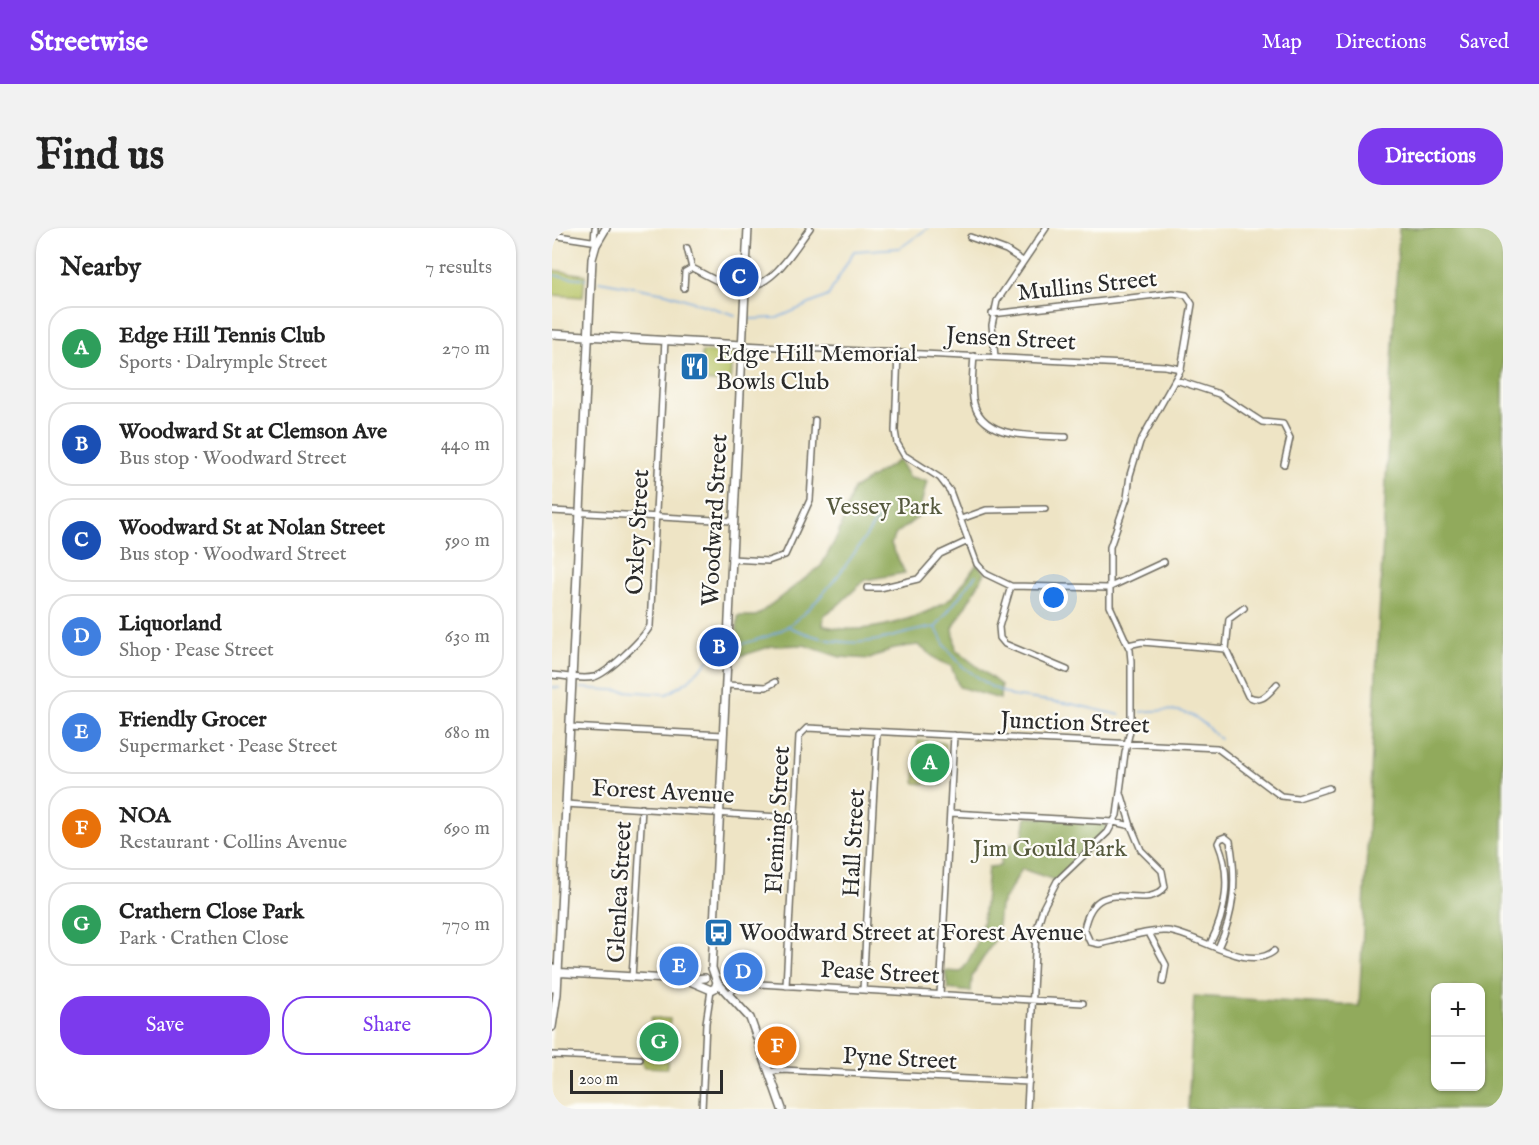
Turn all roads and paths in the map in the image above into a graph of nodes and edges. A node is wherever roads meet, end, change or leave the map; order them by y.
1 (595, 228) edge
2 (606, 228) edge
3 (748, 228) edge
4 (810, 228) edge
5 (1046, 228) edge
6 (552, 235) edge
7 (970, 237) dead end
8 (596, 241) junction
9 (687, 248) dead end
10 (1023, 261) junction
11 (692, 268) junction
12 (684, 288) dead end
13 (745, 288) junction
14 (992, 314) junction
15 (552, 334) edge
16 (589, 336) junction
17 (665, 340) junction
18 (742, 345) junction
19 (898, 352) junction
20 (974, 356) junction
21 (995, 357) junction
22 (1181, 369) junction
23 (1176, 380) junction
24 (814, 420) dead end
25 (1066, 436) dead end
26 (1284, 464) dead end
27 (1045, 509) dead end
28 (552, 511) edge
29 (579, 512) junction
30 (656, 517) junction
31 (961, 519) junction
32 (733, 522) junction
33 (968, 541) junction
34 (731, 559) junction
35 (1164, 562) dead end
36 (1011, 586) junction
37 (867, 588) dead end
38 (1108, 588) junction
39 (1244, 608) dead end
40 (1128, 645) junction
41 (1226, 649) junction
42 (1067, 670) dead end
43 (552, 675) edge
44 (571, 676) junction
45 (775, 682) dead end
46 (1277, 684) dead end
47 (726, 685) junction
48 (569, 727) junction
49 (802, 730) joint
50 (877, 733) junction
51 (723, 735) junction
52 (954, 735) junction
53 (1127, 743) junction
54 (1329, 788) dead end
55 (1122, 795) junction
56 (565, 804) junction
57 (642, 808) junction
58 (719, 812) junction
59 (950, 813) junction
60 (795, 818) junction
61 (1114, 822) junction
62 (1131, 826) junction
63 (1149, 933) junction
64 (1210, 944) junction
65 (1218, 948) junction
66 (1274, 951) dead end
67 (711, 957) junction
68 (554, 974) edge
69 (633, 978) junction
70 (705, 980) junction
71 (716, 980) junction
72 (1163, 982) dead end
73 (786, 986) junction
74 (552, 988) edge
75 (712, 990) junction
76 (863, 990) junction
77 (729, 993) junction
78 (940, 995) junction
79 (1032, 1000) junction
80 (1083, 1003) dead end
81 (552, 1010) edge
82 (552, 1027) edge
83 (552, 1056) edge
84 (640, 1059) dead end
85 (769, 1072) junction
86 (1029, 1082) junction
87 (702, 1109) edge
88 (782, 1109) edge
89 (1027, 1109) edge

1 - 8 street
2 - 8 street
3 - 13 street, Woodward Street
4 - 13 street
5 - 10 street
6 - 8 street
7 - 10 street
8 - 16 street
9 - 11 street
10 - 14 street
11 - 12 street
11 - 13 street
13 - 18 street, Woodward Street
14 - 21 street
14 - 22 street, Mullins Street
15 - 16 street, Jensen Street
16 - 17 street, Jensen Street
16 - 29 street
17 - 18 street, Jensen Street
17 - 30 street, Oxley Street
18 - 19 street, Jensen Street
18 - 32 street, Woodward Street
19 - 20 street, Jensen Street
19 - 31 street
20 - 21 street, Jensen Street
20 - 25 street
21 - 22 street, Jensen Street
22 - 23 street
23 - 26 street
23 - 38 street
24 - 34 street
27 - 31 street
28 - 29 street
29 - 30 street
29 - 44 street
30 - 32 street
30 - 44 street, Oxley Street
31 - 33 street
32 - 34 street, Woodward Street
33 - 36 street
33 - 37 street
34 - 47 street, Woodward Street
35 - 38 street
36 - 38 street
36 - 42 street
38 - 40 street
39 - 41 street
40 - 41 street
40 - 53 street
41 - 46 street
43 - 44 street, Oxley Street
44 - 48 street
45 - 47 street
47 - 51 street, Woodward Street
48 - 51 street
48 - 56 street
49 - 50 street, Junction Street
49 - 60 street, Fleming Street
50 - 52 street, Junction Street
50 - 76 street, Hall Street
51 - 58 street, Woodward Street
52 - 53 street, Junction Street
52 - 59 street
53 - 54 street, Junction Street
53 - 55 street
55 - 61 street
55 - 62 street
56 - 57 street, Forest Avenue
56 - 68 street
57 - 58 street, Forest Avenue
57 - 69 street, Glenlea Street
58 - 60 street, Forest Avenue
58 - 67 street, Woodward Street
59 - 61 street
59 - 78 street
60 - 73 street, Fleming Street
61 - 62 street
61 - 79 street
62 - 63 street
63 - 64 street
63 - 72 street
64 - 65 street
64 - 65 street
65 - 66 street
67 - 70 street, Woodward Street
67 - 71 street, Woodward Street
68 - 69 street
68 - 74 street
68 - 81 street
69 - 70 street
70 - 71 street
70 - 75 street
71 - 75 street
71 - 77 street
73 - 76 street, Pease Street
73 - 77 street, Pease Street
75 - 77 street
75 - 87 street
76 - 78 street, Pease Street
77 - 85 street
78 - 79 street, Pease Street
79 - 80 street, Pease Street
79 - 86 street
81 - 82 street
83 - 84 street
85 - 86 street, Pyne Street
85 - 88 street
86 - 89 street

